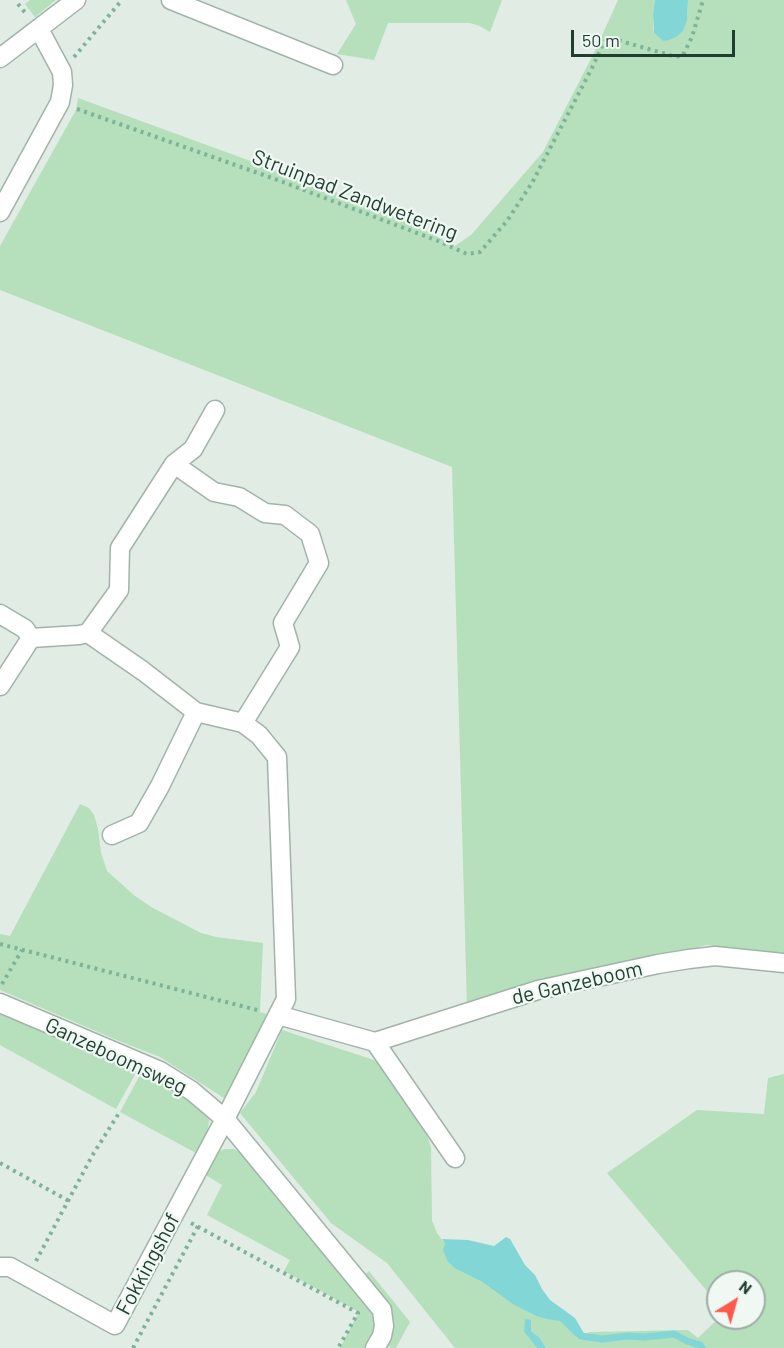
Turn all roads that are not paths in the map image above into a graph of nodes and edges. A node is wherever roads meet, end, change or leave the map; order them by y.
1 (76, 0) edge
2 (171, 0) edge
3 (39, 29) junction
4 (0, 58) edge
5 (333, 65) dead end
6 (0, 212) edge
7 (215, 410) dead end
8 (174, 464) junction
9 (0, 614) edge
10 (88, 633) junction
11 (31, 638) junction
12 (0, 686) edge
13 (196, 712) junction
14 (243, 723) junction
15 (112, 835) dead end
16 (784, 963) edge
17 (0, 1003) edge
18 (278, 1015) junction
19 (375, 1042) junction
20 (225, 1119) junction
21 (455, 1158) dead end
22 (0, 1267) edge
23 (375, 1348) edge

1 - 3 street
2 - 5 street
3 - 4 street
3 - 6 street
7 - 8 street
8 - 10 street
8 - 14 street
9 - 11 street
10 - 11 street
10 - 13 street
11 - 12 street
13 - 14 street
13 - 15 street
14 - 18 street
16 - 19 street, de Ganzeboom
17 - 20 street, Ganzeboomsweg
18 - 19 street
18 - 20 street
19 - 21 street
20 - 22 street, Fokkingshof
20 - 23 street

